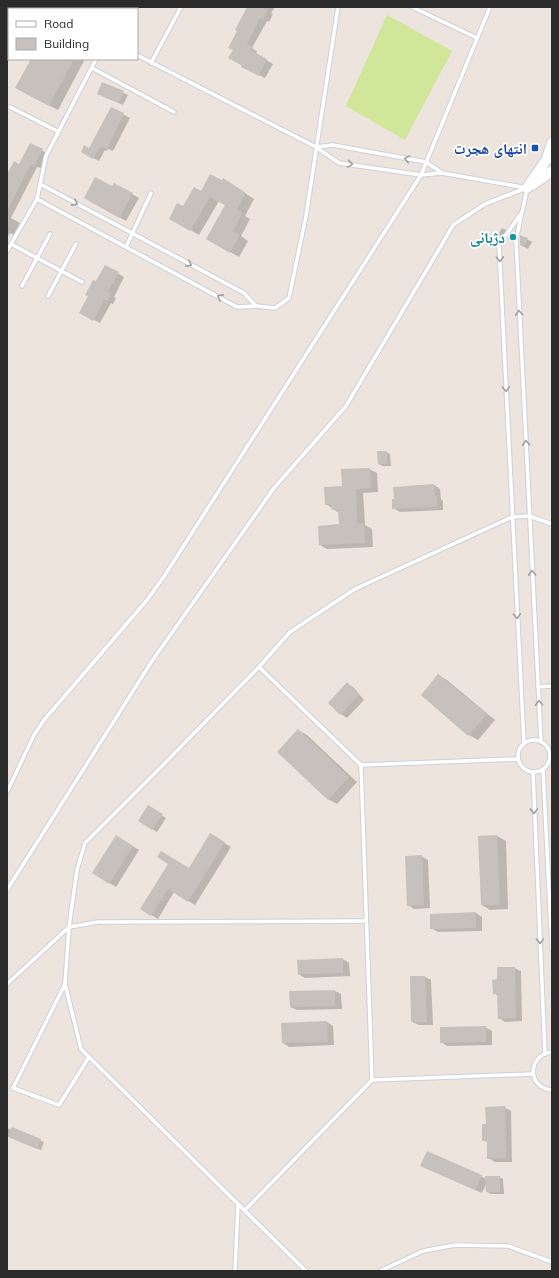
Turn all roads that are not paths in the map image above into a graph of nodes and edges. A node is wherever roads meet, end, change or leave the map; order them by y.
1 (181, 7) edge
2 (338, 7) edge
3 (412, 7) edge
4 (490, 7) edge
5 (477, 38) junction
6 (138, 56) edge
7 (96, 60) edge
8 (151, 63) junction
9 (92, 68) junction
10 (10, 107) dead end
11 (174, 112) dead end
12 (59, 132) junction
13 (552, 143) edge
14 (316, 147) junction
15 (426, 162) junction
16 (552, 171) edge
17 (442, 173) junction
18 (421, 175) junction
19 (40, 184) junction
20 (527, 188) junction
21 (151, 192) dead end
22 (37, 199) junction
23 (522, 213) junction
24 (133, 233) junction
25 (50, 234) dead end
26 (11, 244) junction
27 (76, 244) dead end
28 (126, 247) junction
29 (7, 251) edge
30 (37, 258) junction
31 (61, 271) junction
32 (82, 282) dead end
33 (22, 286) dead end
34 (48, 296) dead end
35 (256, 306) junction
36 (529, 516) junction
37 (512, 517) junction
38 (552, 524) edge
39 (259, 666) junction
40 (552, 686) edge
41 (538, 687) junction
42 (541, 742) junction
43 (524, 744) junction
44 (551, 752) edge
45 (518, 759) junction
46 (360, 765) junction
47 (543, 770) junction
48 (533, 772) junction
49 (7, 792) edge
50 (7, 890) edge
51 (366, 921) junction
52 (69, 927) junction
53 (552, 949) edge
54 (7, 984) edge
55 (65, 984) junction
56 (552, 1052) edge
57 (545, 1054) junction
58 (89, 1056) junction
59 (533, 1074) junction
60 (372, 1080) junction
61 (552, 1090) edge
62 (238, 1204) junction
63 (245, 1210) junction
64 (552, 1262) edge
65 (235, 1271) edge
66 (306, 1271) edge
67 (380, 1271) edge

1 - 8 lane
2 - 14 lane
3 - 5 lane
4 - 5 lane
5 - 15 lane
6 - 8 lane
7 - 9 lane
8 - 14 lane
9 - 11 lane
9 - 12 lane
10 - 12 lane
12 - 19 lane
13 - 20 main road
15 -> 14 lane
14 -> 18 lane
14 - 35 lane
15 - 17 lane
15 - 18 lane
16 - 20 main road
17 - 18 lane
17 - 20 lane
18 - 49 lane
19 - 22 lane
19 -> 24 lane
20 - 23 lane
20 - 50 lane
21 - 24 lane
22 - 26 lane
22 - 28 lane
36 -> 23 lane
23 -> 37 lane
24 - 28 lane
24 -> 35 lane
25 - 30 lane
26 - 29 lane
26 - 30 lane
27 - 31 lane
35 -> 28 lane
30 - 31 lane
30 - 33 lane
31 - 32 lane
31 - 34 lane
36 - 37 lane
36 - 38 lane
41 -> 36 lane
37 - 39 lane
37 -> 43 lane
39 - 46 lane
39 - 52 lane
40 - 41 lane
42 -> 41 lane
42 - 43 lane
42 - 44 lane
43 - 45 lane
44 - 47 lane
45 - 46 lane
45 - 48 lane
46 - 51 lane
47 - 48 lane
47 - 53 lane
48 -> 57 lane
51 - 52 lane
51 - 60 lane
52 - 54 lane
52 - 55 lane
55 - 58 lane
55 - 58 lane
56 - 57 lane
57 - 59 lane
58 - 62 lane
59 - 60 lane
59 - 61 lane
60 - 63 lane
62 - 63 lane
62 - 65 lane
63 - 66 lane
64 - 67 lane

